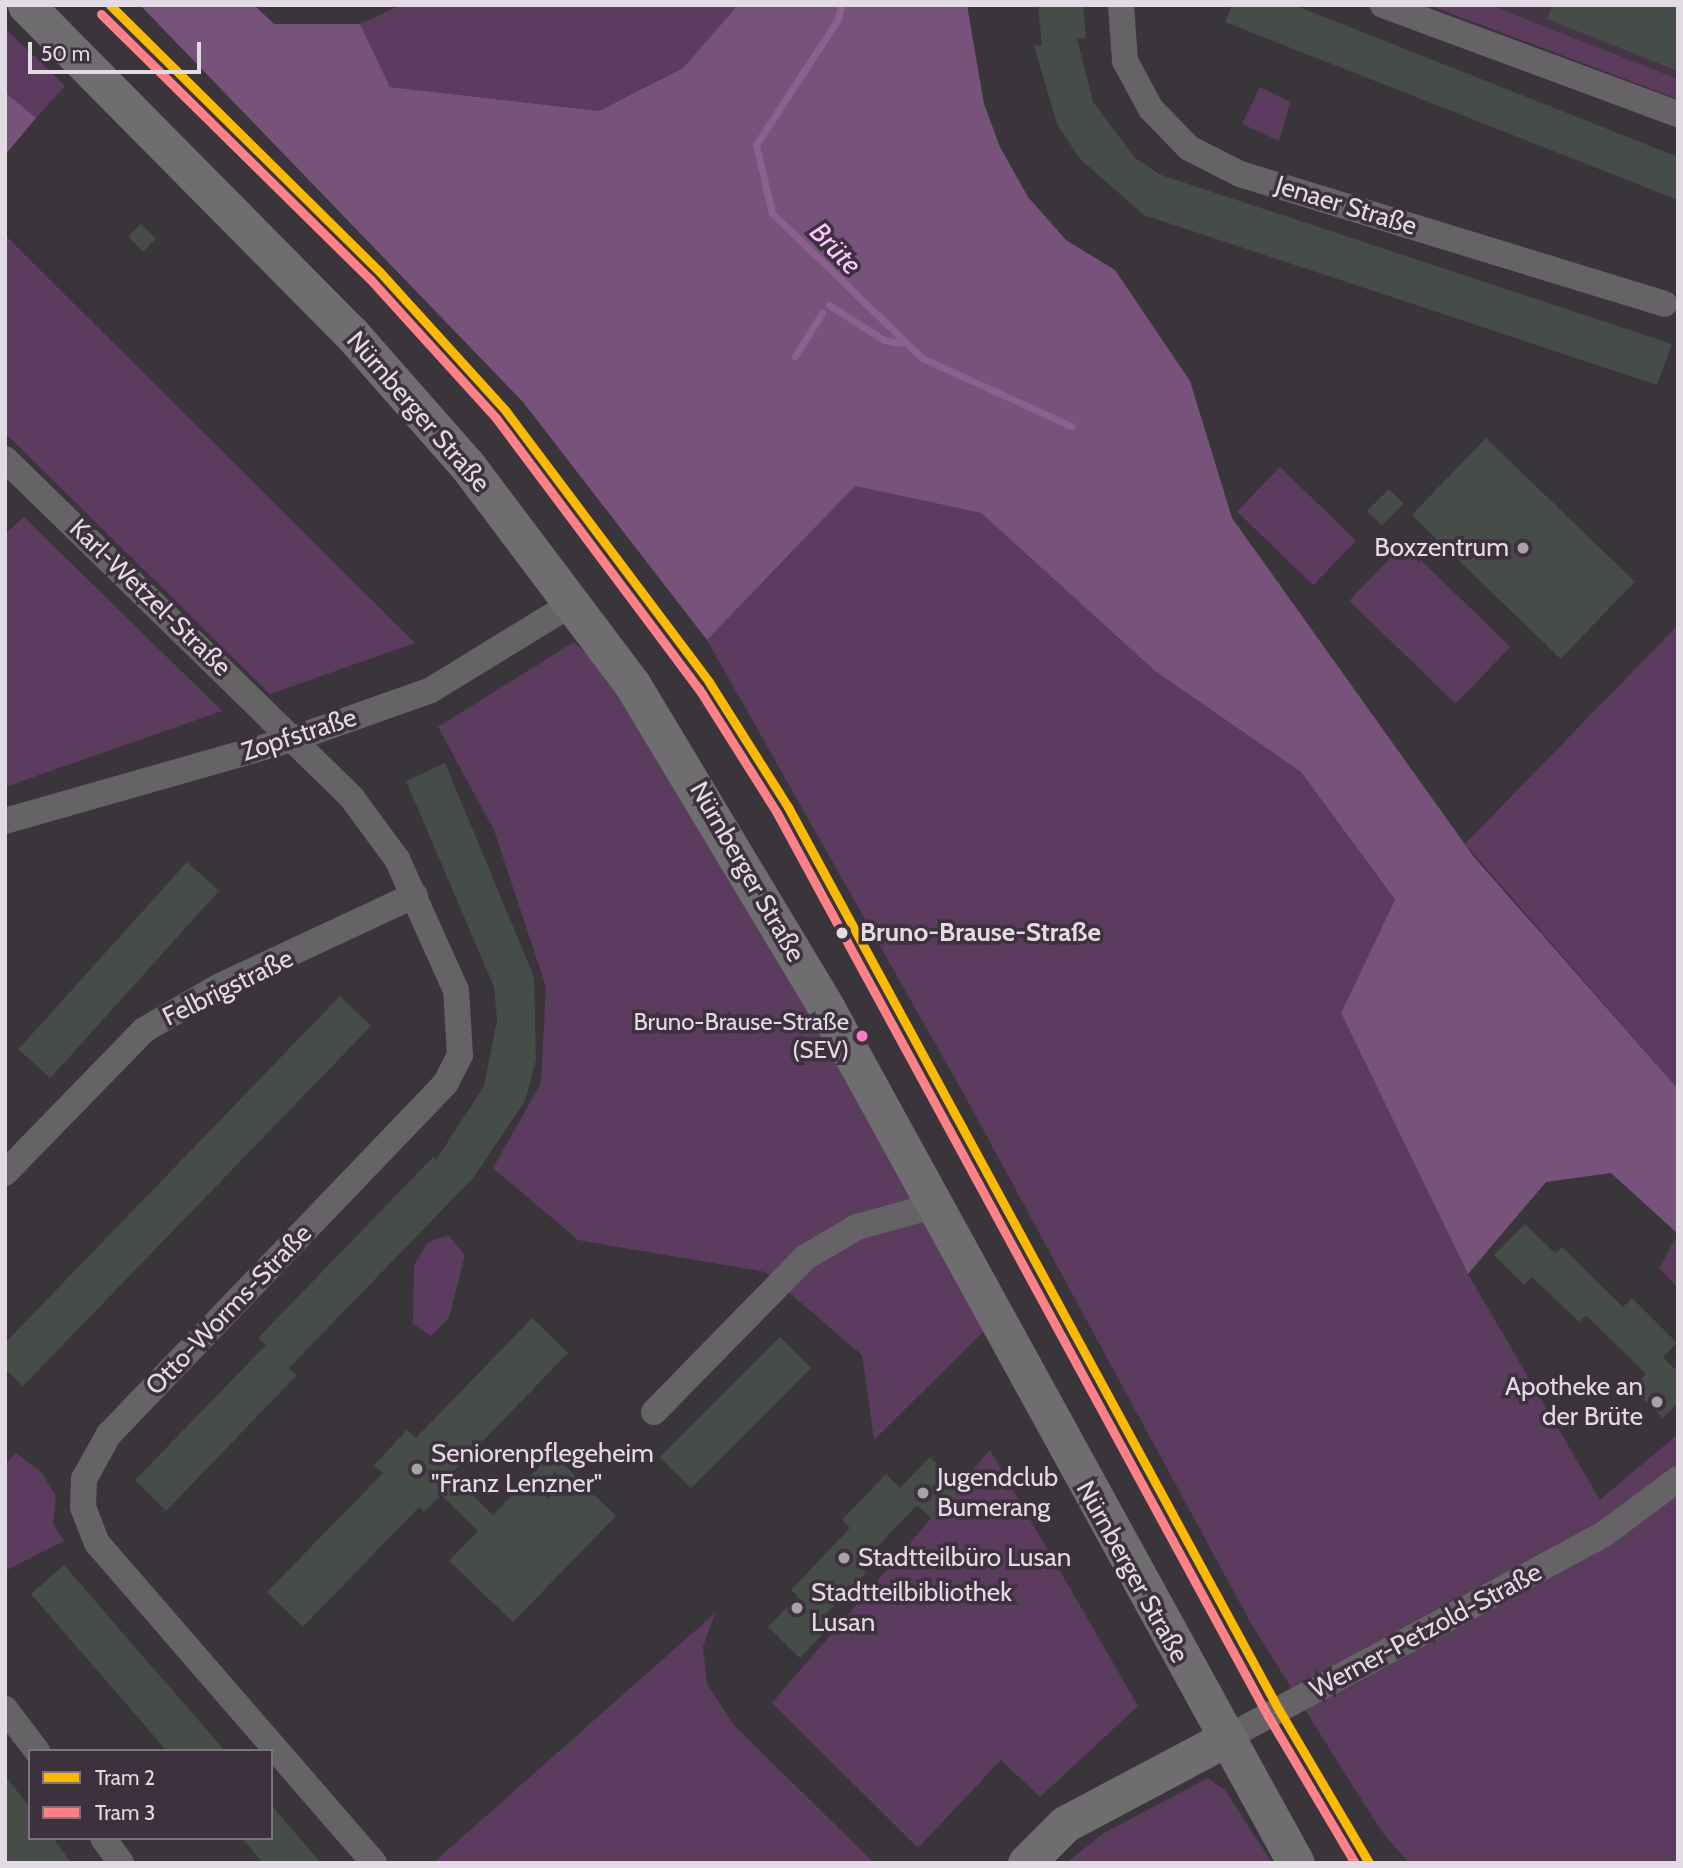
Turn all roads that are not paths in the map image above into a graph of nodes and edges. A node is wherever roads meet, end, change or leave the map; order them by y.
1 (26, 5) edge
2 (1121, 5) edge
3 (1383, 5) edge
4 (1678, 114) edge
5 (1665, 304) dead end
6 (5, 459) edge
7 (573, 603) junction
8 (293, 739) junction
9 (5, 821) edge
10 (415, 895) junction
11 (5, 1173) edge
12 (933, 1206) junction
13 (654, 1412) dead end
14 (1678, 1479) edge
15 (5, 1709) edge
16 (1223, 1740) junction
17 (35, 1749) edge
18 (104, 1840) edge
19 (121, 1863) edge
20 (373, 1863) edge
21 (1026, 1863) edge
22 (1296, 1863) edge

1 - 7 street, Nürnberger Straße
2 - 5 street, Jenaer Straße
3 - 4 street
6 - 8 street, Karl-Wetzel-Straße
7 - 8 street, Zopfstraße
7 - 12 street, Nürnberger Straße
8 - 9 street, Zopfstraße
8 - 10 street, Otto-Worms-Straße
10 - 11 street, Felbrigstraße
10 - 20 street, Otto-Worms-Straße
12 - 13 street
12 - 16 street, Nürnberger Straße
14 - 16 street, Werner-Petzold-Straße
15 - 17 street
16 - 21 street, Werner-Petzold-Straße
16 - 22 street, Nürnberger Straße
18 - 19 street

